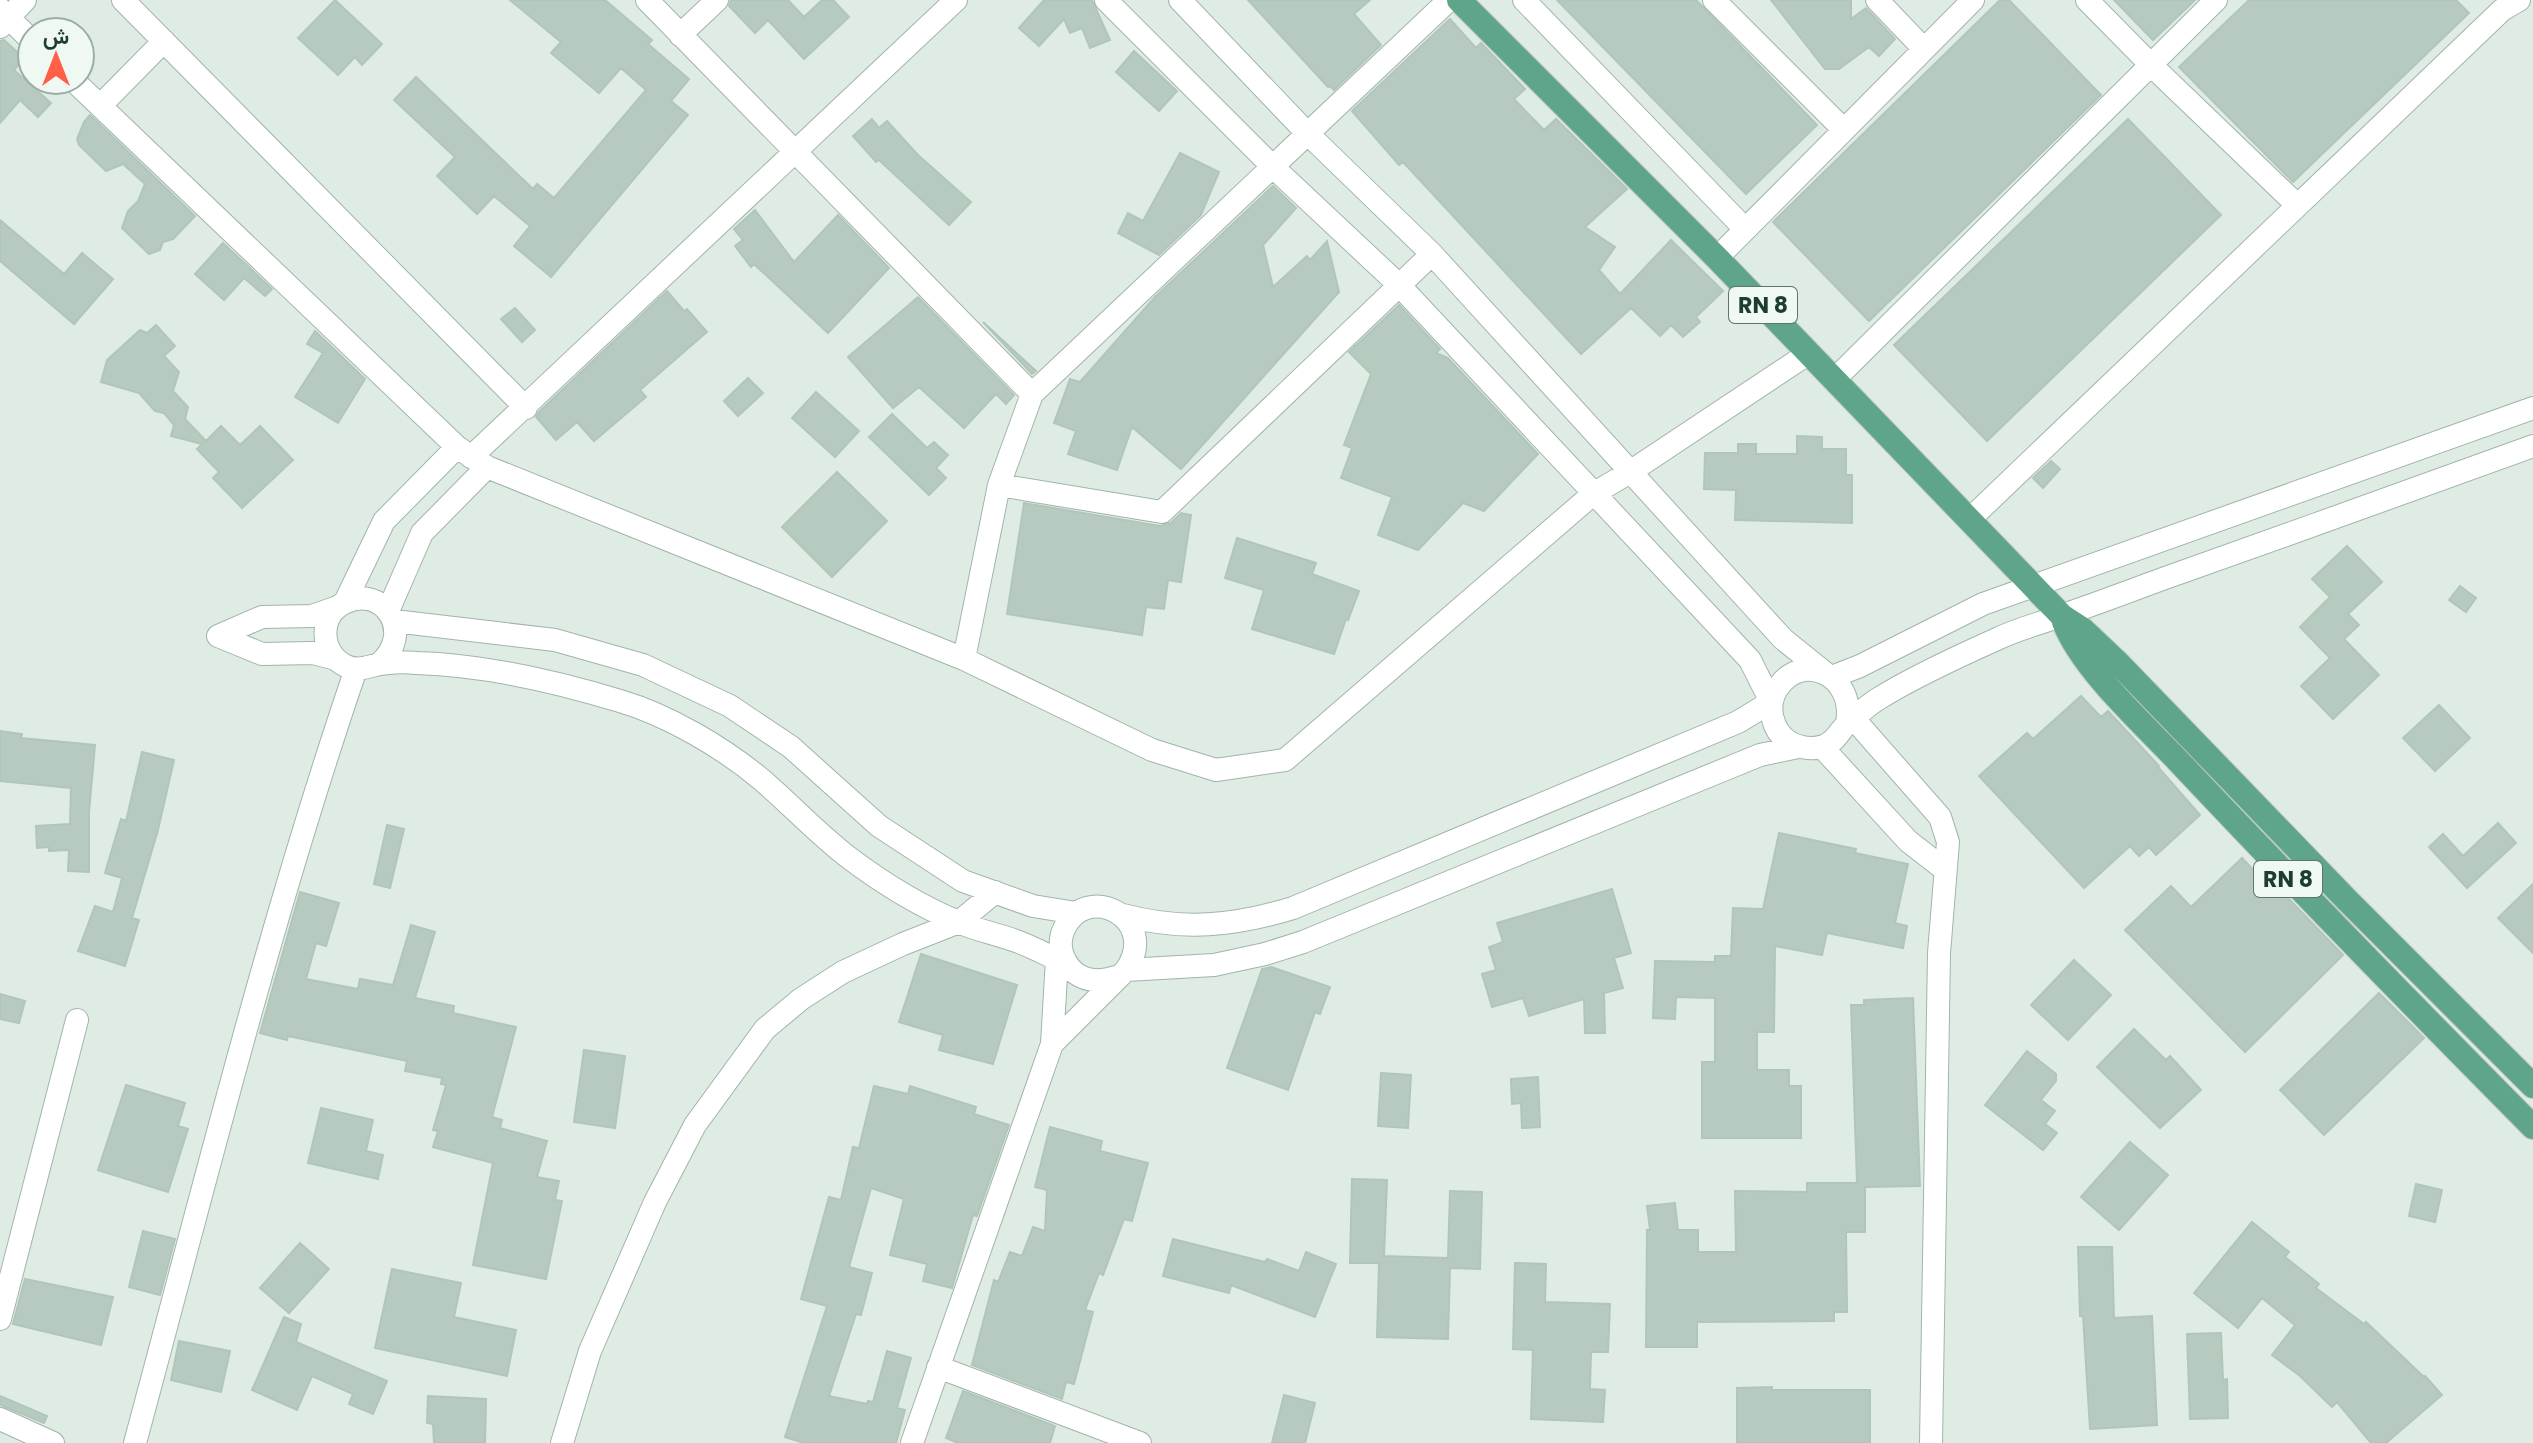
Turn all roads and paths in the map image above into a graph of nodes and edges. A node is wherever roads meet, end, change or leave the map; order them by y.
1 (25, 0) edge
2 (123, 0) edge
3 (647, 0) edge
4 (717, 0) edge
5 (956, 0) edge
6 (1106, 0) edge
7 (1180, 0) edge
8 (1449, 0) edge
9 (1459, 0) edge
10 (1524, 0) edge
11 (1714, 0) edge
12 (1877, 0) edge
13 (1973, 0) edge
14 (2087, 0) edge
15 (2216, 0) edge
16 (2504, 3) edge
17 (3, 18) edge
18 (680, 35) junction
19 (164, 41) junction
20 (1923, 48) junction
21 (2151, 65) junction
22 (90, 96) edge
23 (100, 106) junction
24 (1843, 129) junction
25 (1307, 133) junction
26 (797, 153) junction
27 (1272, 166) junction
28 (2297, 205) junction
29 (1745, 229) junction
30 (1432, 254) junction
31 (1717, 258) junction
32 (1399, 285) junction
33 (1809, 353) junction
34 (1834, 380) junction
35 (1032, 394) junction
36 (526, 408) junction
37 (2533, 408) edge
38 (2533, 446) edge
39 (472, 457) junction
40 (1630, 472) junction
41 (999, 485) junction
42 (1593, 494) junction
43 (1969, 520) junction
44 (2033, 586) junction
45 (340, 605) junction
46 (391, 616) junction
47 (2062, 616) junction
48 (964, 659) junction
49 (346, 664) junction
50 (379, 664) junction
51 (1828, 675) junction
52 (1771, 702) junction
53 (1850, 717) junction
54 (1798, 747) junction
55 (1822, 747) junction
56 (1944, 869) junction
57 (995, 892) junction
58 (1076, 913) junction
59 (1123, 915) junction
60 (959, 922) junction
61 (1061, 956) junction
62 (1121, 974) junction
63 (77, 1020) dead end
64 (1052, 1044) junction
65 (2533, 1086) edge
66 (2533, 1127) edge
67 (0, 1319) edge
68 (938, 1367) junction
69 (0, 1419) edge
70 (53, 1443) edge
71 (135, 1443) edge
72 (562, 1443) edge
73 (912, 1443) edge
74 (1140, 1443) edge
75 (1931, 1443) edge

1 - 17 street
2 - 19 street
3 - 18 street
4 - 18 street
5 - 26 street
6 - 27 street
7 - 25 street
8 - 25 street
9 - 31 main road, RN 8
10 - 29 street
11 - 24 street
12 - 20 street
13 - 20 street
14 - 21 street
15 - 21 street
16 - 28 street
18 - 26 street
19 - 23 street
19 - 36 street
20 - 24 street
21 - 28 street
21 - 34 street
22 - 23 street
23 - 39 street
24 - 29 street
25 - 27 street
25 - 30 street
26 - 35 street
26 - 36 street
27 - 32 street
27 - 35 street
28 - 43 street
29 - 31 street
30 - 32 street
30 - 40 street
31 - 33 main road, RN 8
32 - 41 street
32 - 42 street
33 - 34 main road, RN 8
33 - 40 street
34 - 43 main road, RN 8
35 - 41 street
36 - 39 street
37 - 44 street
38 - 47 street
39 - 45 street
39 - 46 street
39 - 48 street
40 - 42 street
40 - 51 street
41 - 48 street
42 - 48 street
42 - 52 street
43 - 44 main road, RN 8
44 - 47 main road, RN 8
44 - 51 street
45 - 46 street
45 - 49 street
45 - 49 street
46 - 50 street
46 - 57 street
47 - 53 street
47 - 65 main road, RN 8
47 - 66 main road, RN 8
49 - 50 street
49 - 71 street
50 - 60 street
51 - 52 street
51 - 53 street
52 - 54 street
52 - 59 street
53 - 55 street
53 - 56 street
54 - 55 street
54 - 62 street
55 - 56 street
56 - 75 street
57 - 58 street
57 - 60 street
58 - 59 street
58 - 61 street
59 - 62 street
60 - 61 street
60 - 72 street
61 - 62 street
61 - 64 street
62 - 64 street
63 - 67 street
64 - 68 street
68 - 73 street
68 - 74 street
69 - 70 street

